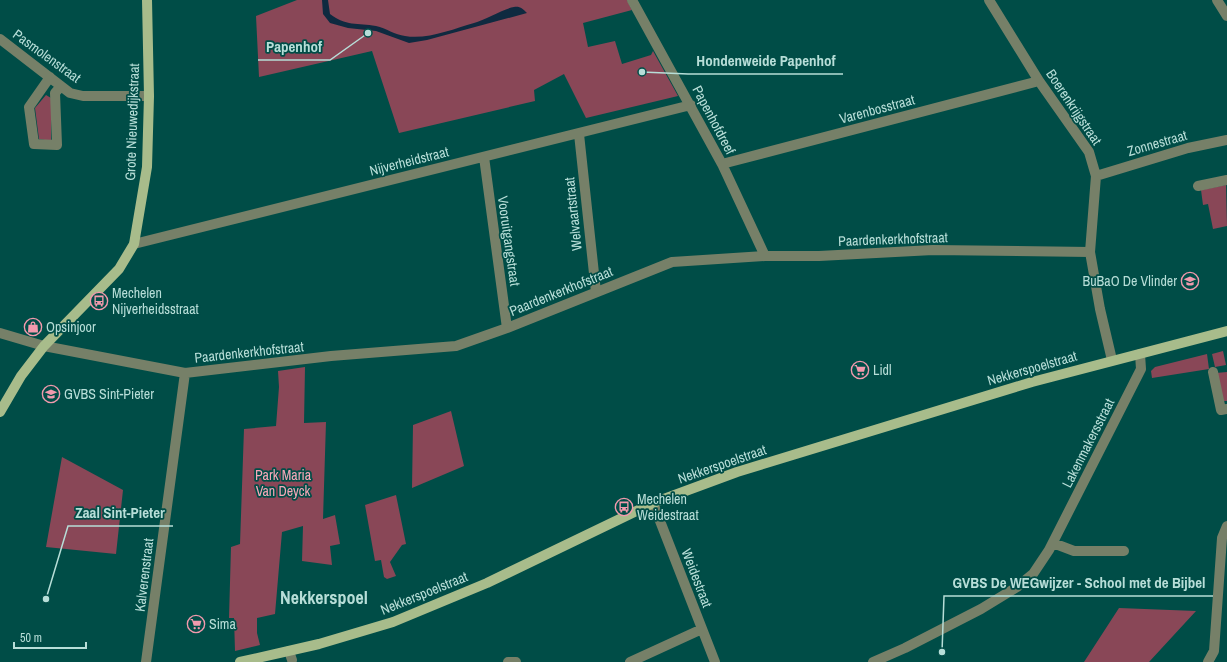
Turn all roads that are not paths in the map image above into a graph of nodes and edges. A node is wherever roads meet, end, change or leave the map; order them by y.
1 (147, 0) edge
2 (632, 0) edge
3 (989, 0) edge
4 (1217, 0) edge
5 (1227, 16) edge
6 (1, 40) edge
7 (50, 77) junction
8 (1039, 81) junction
9 (61, 86) junction
10 (149, 96) junction
11 (691, 105) junction
12 (578, 134) junction
13 (1227, 140) edge
14 (484, 157) junction
15 (722, 164) junction
16 (1096, 176) junction
17 (1227, 180) edge
18 (1198, 186) dead end
19 (134, 244) junction
20 (1090, 252) junction
21 (765, 256) junction
22 (596, 292) junction
23 (507, 328) junction
24 (0, 332) edge
25 (1227, 332) edge
26 (44, 346) junction
27 (1140, 354) junction
28 (1112, 360) junction
29 (185, 372) junction
30 (1213, 372) dead end
31 (1227, 409) edge
32 (0, 412) edge
33 (653, 503) junction
34 (1227, 526) edge
35 (1053, 543) junction
36 (1124, 551) dead end
37 (702, 630) junction
38 (146, 662) edge
39 (240, 662) edge
40 (508, 662) edge
41 (516, 662) edge
42 (630, 662) edge
43 (715, 662) edge
44 (874, 662) edge
45 (1208, 662) edge

1 - 10 main road, Grote Nieuwedijkstraat
2 - 11 street, Papenhofdreef
3 - 8 street, Boerenkrijgstraat
4 - 5 street
6 - 7 street, Pasmolenstraat
7 - 9 street, Pasmolenstraat
7 - 9 street
8 - 15 street, Varenbosstraat
8 - 16 street, Boerenkrijgstraat
9 - 10 street, Pasmolenstraat
10 - 19 main road, Grote Nieuwedijkstraat
11 - 12 street, Nijverheidstraat
11 - 15 street, Papenhofdreef
12 - 14 street, Nijverheidstraat
12 - 22 street, Welvaartstraat
13 - 16 street, Zonnestraat
14 - 19 street, Nijverheidstraat
14 - 23 street, Vooruitgangstraat
15 - 21 street, Papenhofdreef
16 - 20 street, Boerenkrijgstraat
17 - 18 street
19 - 26 main road, Grote Nieuwedijkstraat
20 - 21 street, Paardenkerkhofstraat
20 - 28 street, Boerenkrijgstraat
21 - 22 street, Paardenkerkhofstraat
22 - 23 street, Paardenkerkhofstraat
23 - 29 street, Paardenkerkhofstraat
24 - 26 street, Paardenkerkhofstraat
25 - 27 main road, Nekkerspoelstraat
26 - 29 street, Paardenkerkhofstraat
26 - 32 main road, Grote Nieuwedijkstraat
27 - 28 main road, Nekkerspoelstraat
27 - 35 street, Lakenmakersstraat
28 - 33 main road, Nekkerspoelstraat
29 - 38 street, Kalverenstraat
30 - 31 street
33 - 37 street, Weidestraat
33 - 39 main road, Nekkerspoelstraat
34 - 45 street
35 - 36 street
35 - 44 street, Lakenmakersstraat
37 - 42 street
37 - 43 street, Weidestraat
40 - 41 street

